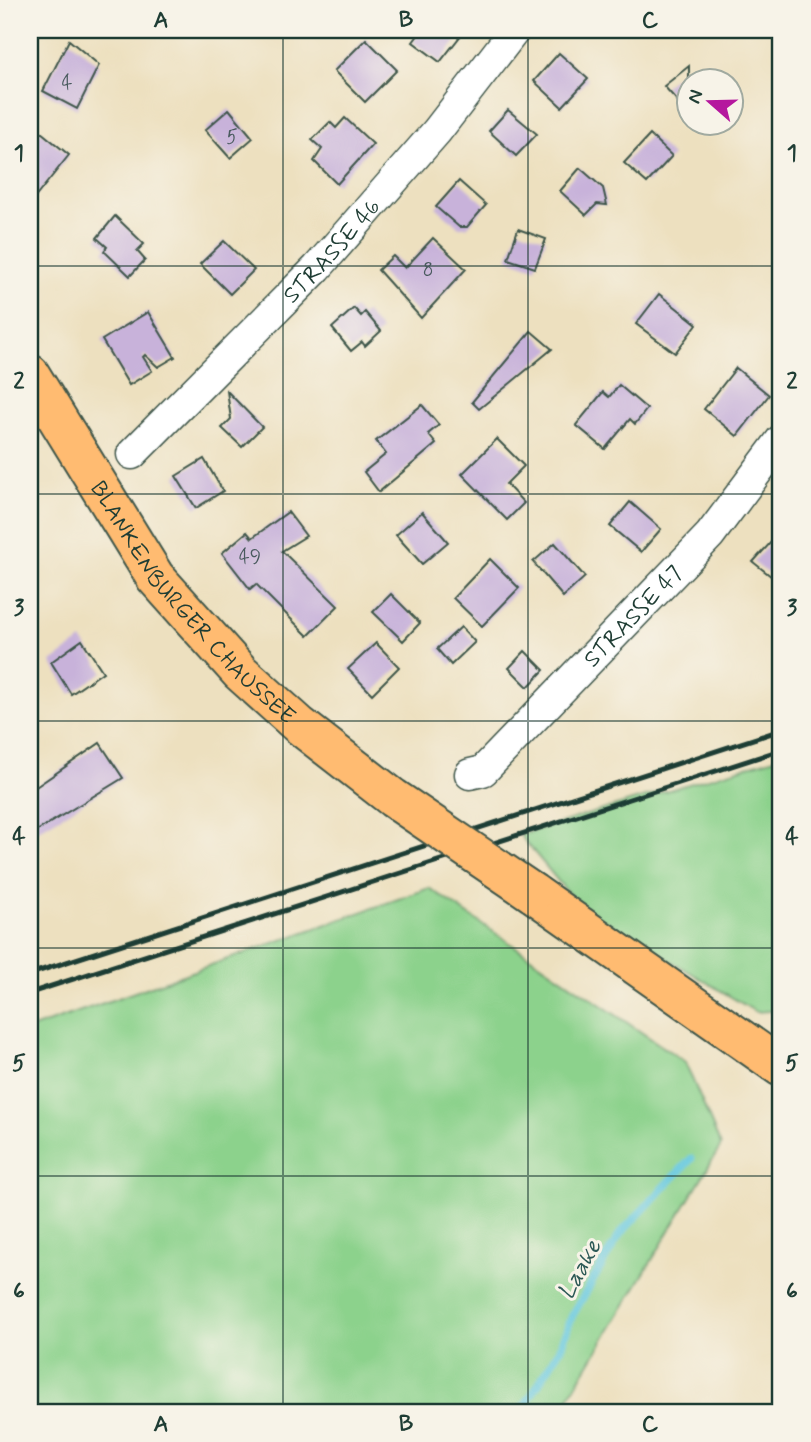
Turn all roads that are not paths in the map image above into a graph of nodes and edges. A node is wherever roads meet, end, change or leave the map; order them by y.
1 (514, 30) edge
2 (30, 374) edge
3 (781, 440) edge
4 (132, 454) dead end
5 (470, 774) dead end
6 (778, 1065) edge

1 - 4 street, STRASSE 46
2 - 6 main road, BLANKENBURGER CHAUSSEE, bridge
3 - 5 street, STRASSE 47

